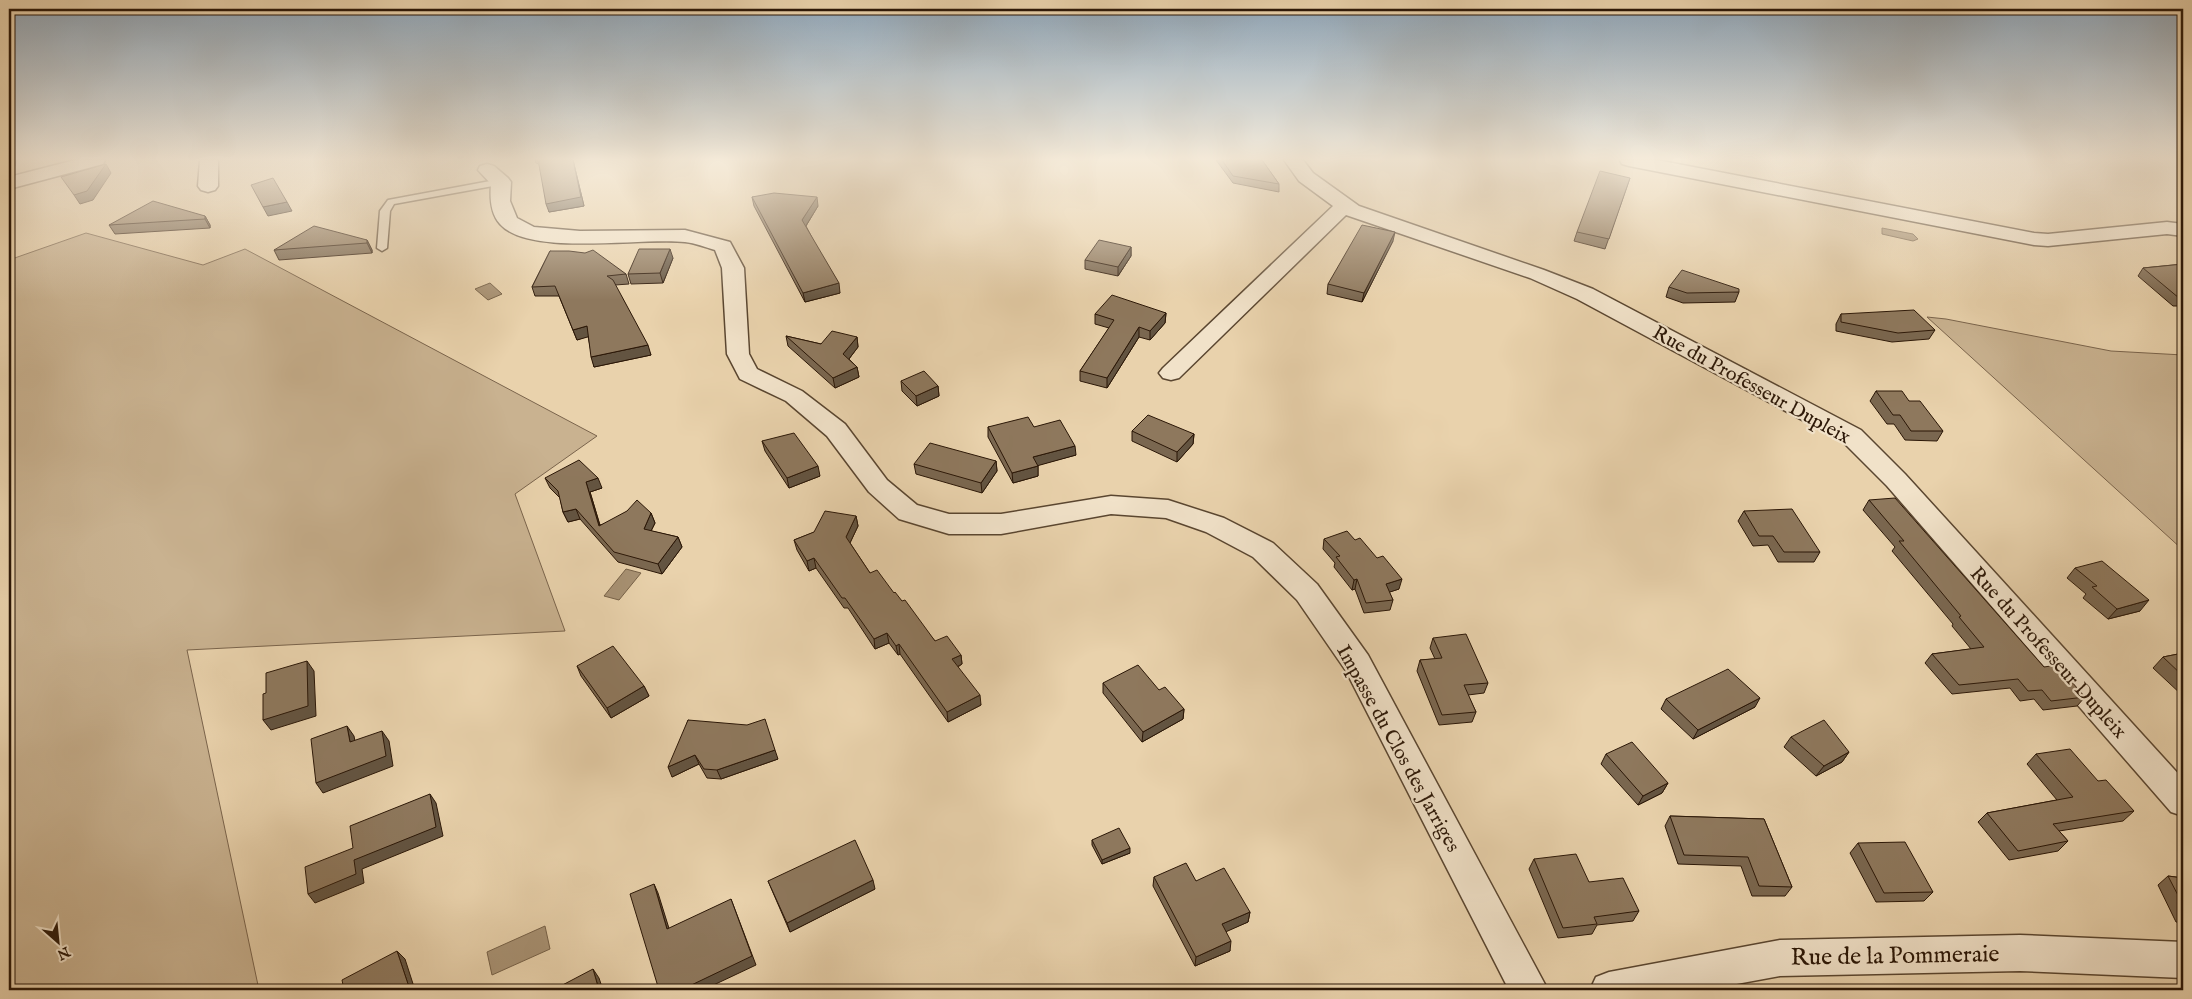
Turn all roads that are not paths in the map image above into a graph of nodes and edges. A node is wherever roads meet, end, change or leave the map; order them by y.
1 (388, 207) edge
2 (502, 207) edge
3 (1343, 207) edge
4 (1347, 207) edge
5 (1868, 207) edge
6 (2183, 230) edge
7 (382, 248) dead end
8 (1171, 373) dead end
9 (2183, 802) edge
10 (2183, 960) edge
11 (1529, 990) edge
12 (1609, 990) edge

1 - 7 lane
2 - 11 street, Impasse du Clos des Jarriges
3 - 8 street
4 - 9 street, Rue du Professeur Dupleix
5 - 6 street
10 - 12 street, Rue de la Pommeraie

